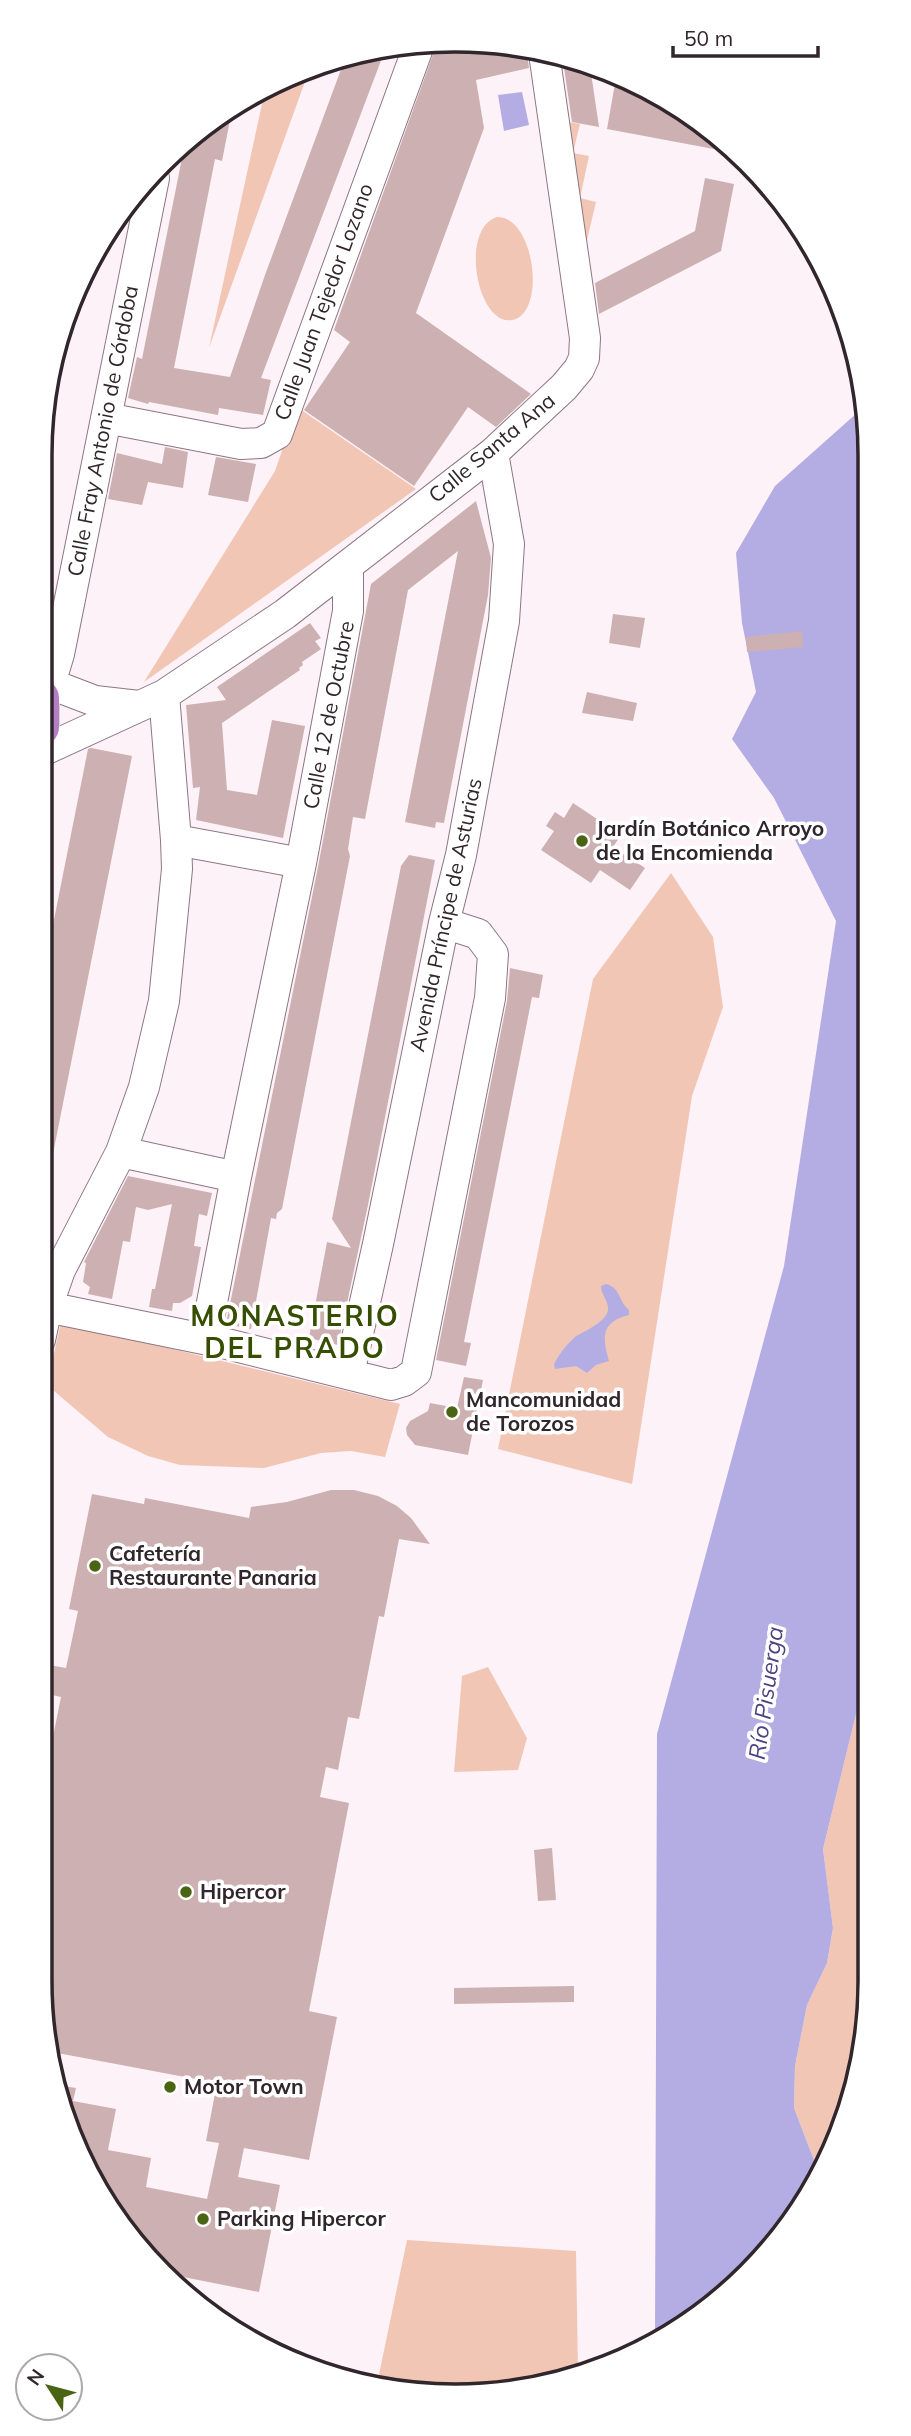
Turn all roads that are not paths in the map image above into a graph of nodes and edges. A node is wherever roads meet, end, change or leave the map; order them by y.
1 (415, 55) edge
2 (545, 63) edge
3 (151, 192) edge
4 (106, 418) junction
5 (493, 453) junction
6 (348, 566) junction
7 (52, 669) edge
8 (52, 689) edge
9 (152, 701) junction
10 (52, 745) edge
11 (176, 840) junction
12 (301, 863) junction
13 (444, 923) junction
14 (121, 1152) junction
15 (236, 1177) junction
16 (52, 1293) edge
17 (52, 1308) edge
18 (205, 1339) junction
19 (349, 1374) junction

1 - 4 street, Calle Juan Tejedor Lozano
2 - 5 street, Calle Santa Ana
3 - 4 street, Calle Fray Antonio de Córdoba
4 - 7 street, Calle Fray Antonio de Córdoba
5 - 6 street, Calle Santa Ana
5 - 13 street, Avenida Príncipe de Asturias
6 - 9 street, Calle Santa Ana
6 - 12 street, Calle 12 de Octubre
8 - 9 street
9 - 10 street, Calle Santa Ana
9 - 11 street
11 - 12 street
11 - 14 street
12 - 15 street, Calle 12 de Octubre
13 - 19 street, Avenida Príncipe de Asturias
13 - 19 street
14 - 15 street
14 - 16 street
15 - 18 street, Calle 12 de Octubre
17 - 18 street
18 - 19 street

